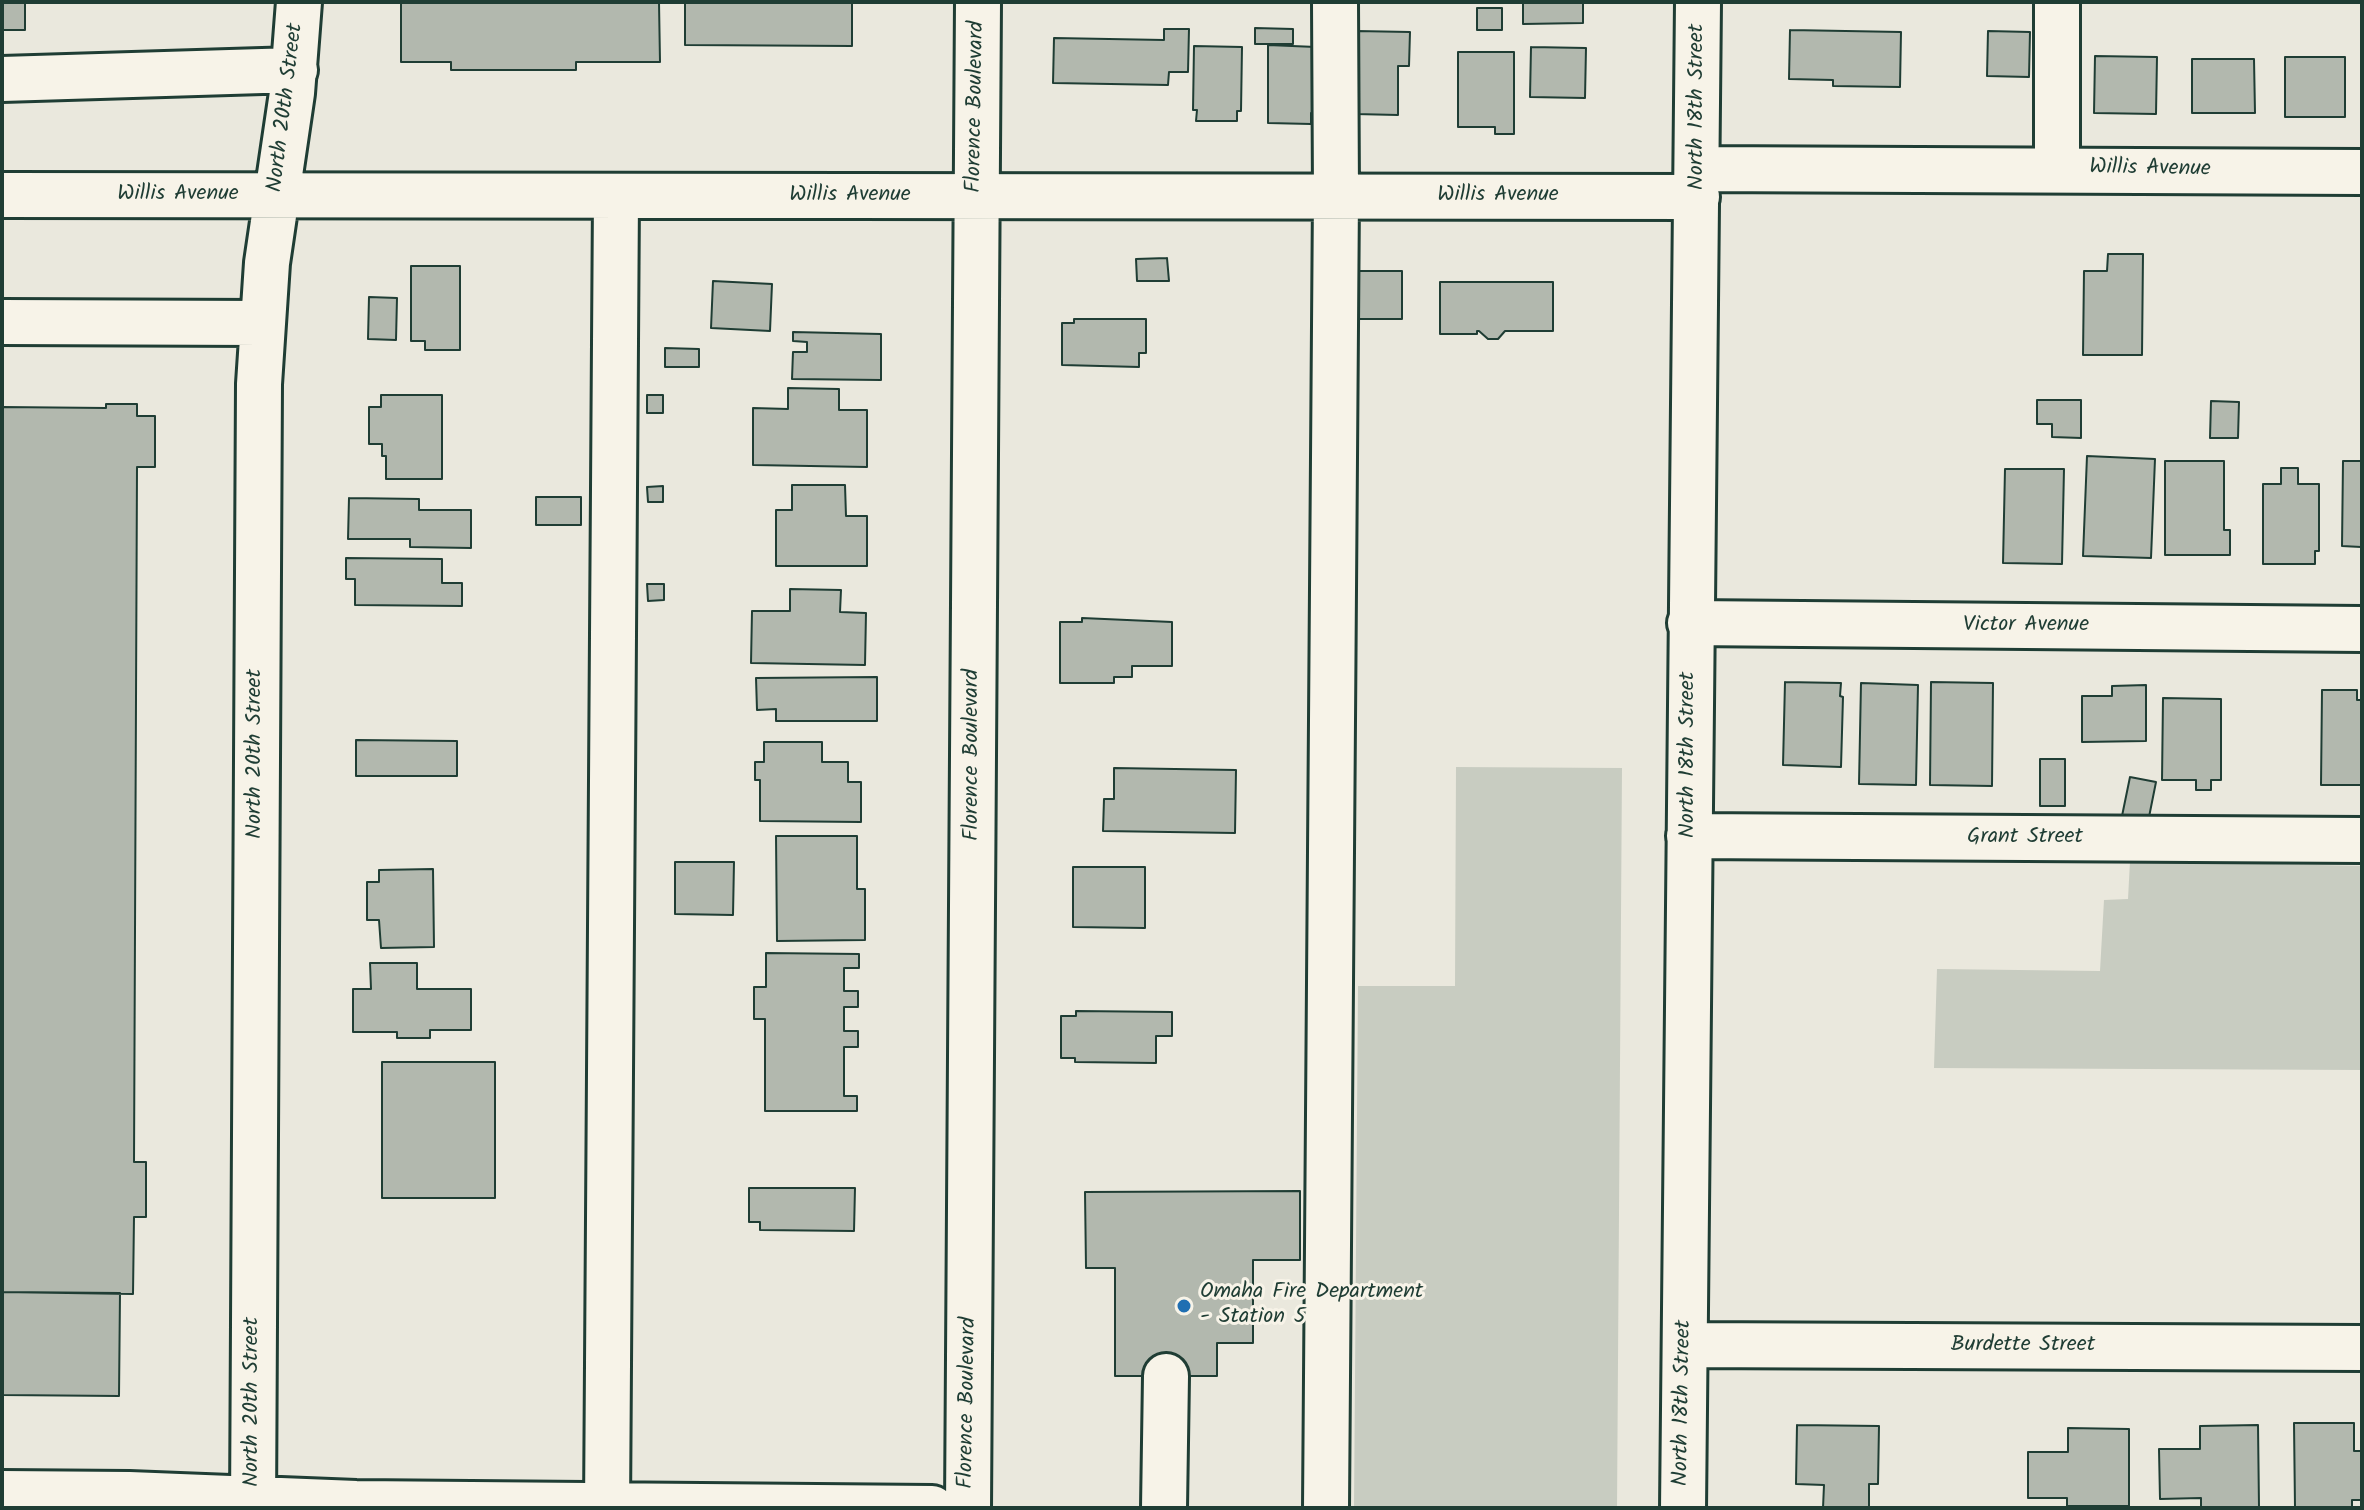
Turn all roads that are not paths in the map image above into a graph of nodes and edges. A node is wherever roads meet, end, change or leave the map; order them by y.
1 (299, 2) edge
2 (978, 2) edge
3 (1335, 2) edge
4 (1698, 2) edge
5 (2057, 2) edge
6 (295, 70) junction
7 (2, 79) edge
8 (2057, 169) junction
9 (2362, 172) edge
10 (1697, 183) junction
11 (2, 195) edge
12 (278, 195) junction
13 (1336, 195) junction
14 (976, 196) junction
15 (616, 197) junction
16 (2, 322) edge
17 (261, 323) junction
18 (1690, 623) junction
19 (2362, 629) edge
20 (1689, 836) junction
21 (2362, 840) edge
22 (1685, 1345) junction
23 (2362, 1348) edge
24 (1166, 1376) dead end
25 (2, 1493) edge
26 (82, 1501) edge
27 (253, 1503) edge
28 (607, 1506) edge
29 (932, 1508) edge
30 (968, 1508) edge
31 (1164, 1508) edge
32 (1326, 1508) edge
33 (1683, 1508) edge

1 - 6 street, North 20th Street
2 - 14 street, Florence Boulevard
3 - 13 street
4 - 10 street, North 18th Street
5 - 8 street
6 - 7 street
6 - 12 street, North 20th Street
8 - 9 street, Willis Avenue
8 - 10 street, Willis Avenue
10 - 13 street, Willis Avenue
10 - 18 street, North 18th Street
11 - 12 street, Willis Avenue
12 - 15 street, Willis Avenue
12 - 17 street, North 20th Street
13 - 14 street, Willis Avenue
13 - 32 street
14 - 15 street, Willis Avenue
14 - 30 street, Florence Boulevard
15 - 28 street
16 - 17 street
17 - 27 street, North 20th Street
18 - 19 street, Victor Avenue
18 - 20 street, North 18th Street
20 - 21 street, Grant Street
20 - 22 street, North 18th Street
22 - 23 street, Burdette Street
22 - 33 street, North 18th Street
24 - 31 street
25 - 26 street
26 - 27 street
27 - 28 street
28 - 29 street

